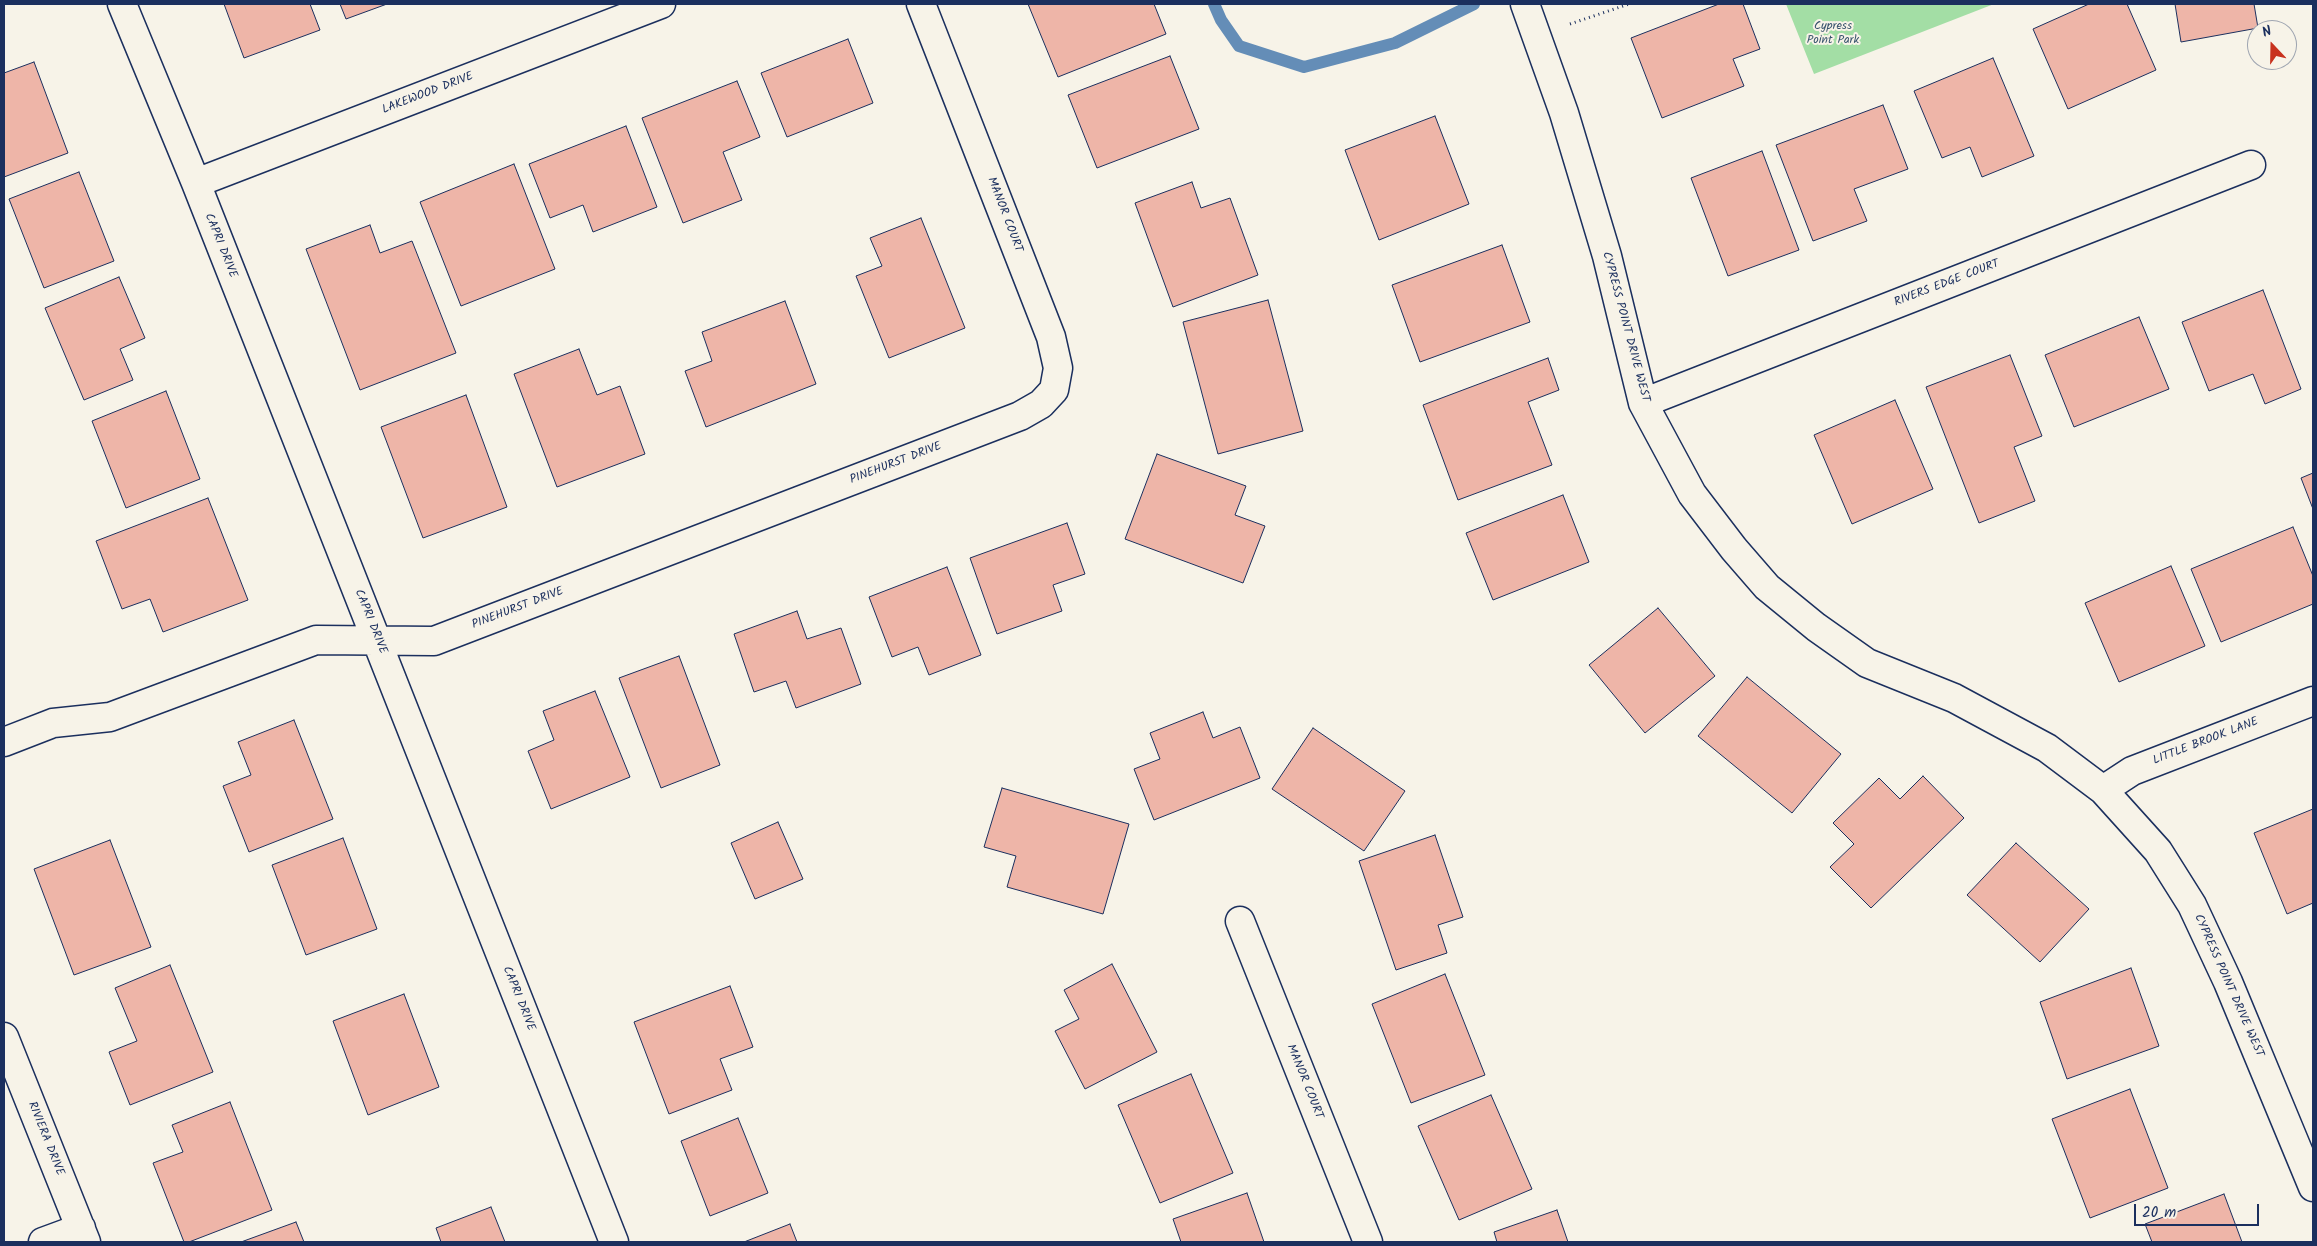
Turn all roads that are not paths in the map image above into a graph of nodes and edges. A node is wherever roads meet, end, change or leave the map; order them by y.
1 (122, 4) edge
2 (660, 4) edge
3 (921, 4) edge
4 (1525, 4) edge
5 (2252, 165) dead end
6 (196, 183) junction
7 (1643, 403) junction
8 (1020, 416) joint
9 (377, 641) junction
10 (2313, 701) edge
11 (4, 742) edge
12 (2103, 790) junction
13 (1240, 921) dead end
14 (4, 1036) edge
15 (2313, 1187) edge
16 (83, 1235) edge
17 (43, 1242) edge
18 (614, 1242) edge
19 (1368, 1242) edge

1 - 6 street, CAPRI DRIVE
2 - 6 street, LAKEWOOD DRIVE
3 - 8 street, MANOR COURT
4 - 7 street, CYPRESS POINT DRIVE WEST
5 - 7 street, RIVERS EDGE COURT
6 - 9 street, CAPRI DRIVE
7 - 12 street, CYPRESS POINT DRIVE WEST
8 - 9 street, PINEHURST DRIVE
9 - 11 street, PINEHURST DRIVE
9 - 18 street, CAPRI DRIVE
10 - 12 street, LITTLE BROOK LANE
12 - 15 street, CYPRESS POINT DRIVE WEST
13 - 19 street, MANOR COURT
14 - 16 street, RIVIERA DRIVE
16 - 17 street

